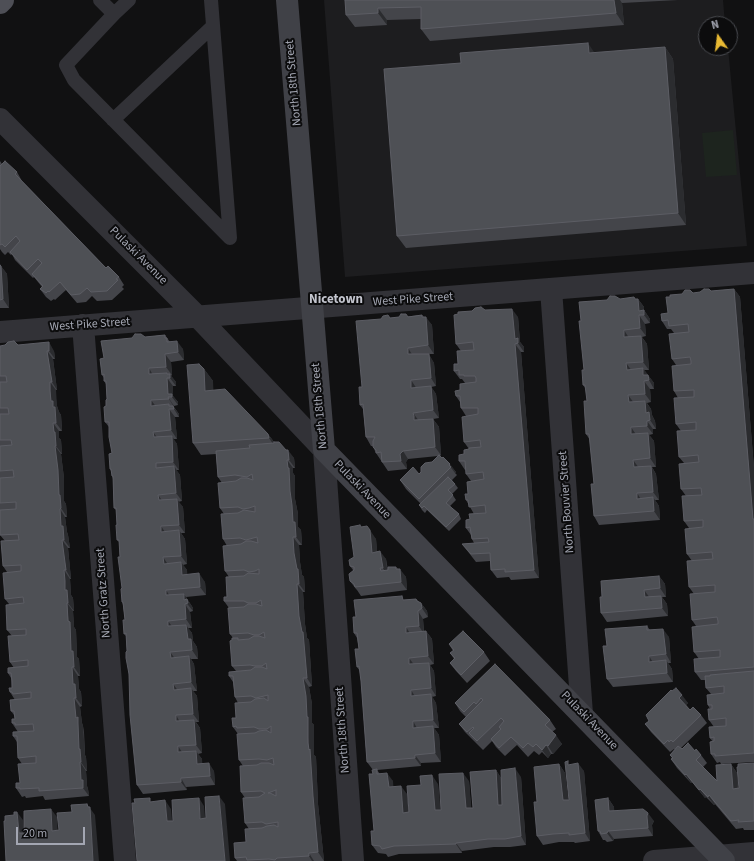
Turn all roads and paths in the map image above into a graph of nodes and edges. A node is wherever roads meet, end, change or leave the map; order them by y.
1 (3, 0) edge
2 (100, 0) edge
3 (129, 0) edge
4 (211, 0) edge
5 (288, 0) edge
6 (0, 3) edge
7 (114, 14) junction
8 (214, 26) junction
9 (0, 119) edge
10 (113, 120) junction
11 (754, 273) edge
12 (551, 289) junction
13 (312, 308) junction
14 (198, 317) junction
15 (83, 325) junction
16 (0, 332) edge
17 (324, 450) junction
18 (582, 714) junction
19 (754, 853) edge
20 (722, 858) edge
21 (125, 861) edge
22 (353, 861) edge
23 (654, 861) edge

1 - 6 main road
2 - 7 lane
3 - 7 lane
4 - 8 lane
5 - 13 street, North 18th Street
7 - 10 lane
8 - 10 lane
8 - 10 lane
9 - 14 street, Pulaski Avenue
11 - 12 street, West Pike Street
12 - 13 street, West Pike Street
12 - 18 street, North Bouvier Street
13 - 14 street, West Pike Street
13 - 17 street, North 18th Street
14 - 15 street, West Pike Street
14 - 17 street, Pulaski Avenue
15 - 16 street, West Pike Street
15 - 21 street, North Gratz Street
17 - 18 street, Pulaski Avenue
17 - 22 street, North 18th Street
18 - 20 street, Pulaski Avenue
19 - 20 street
20 - 23 street

